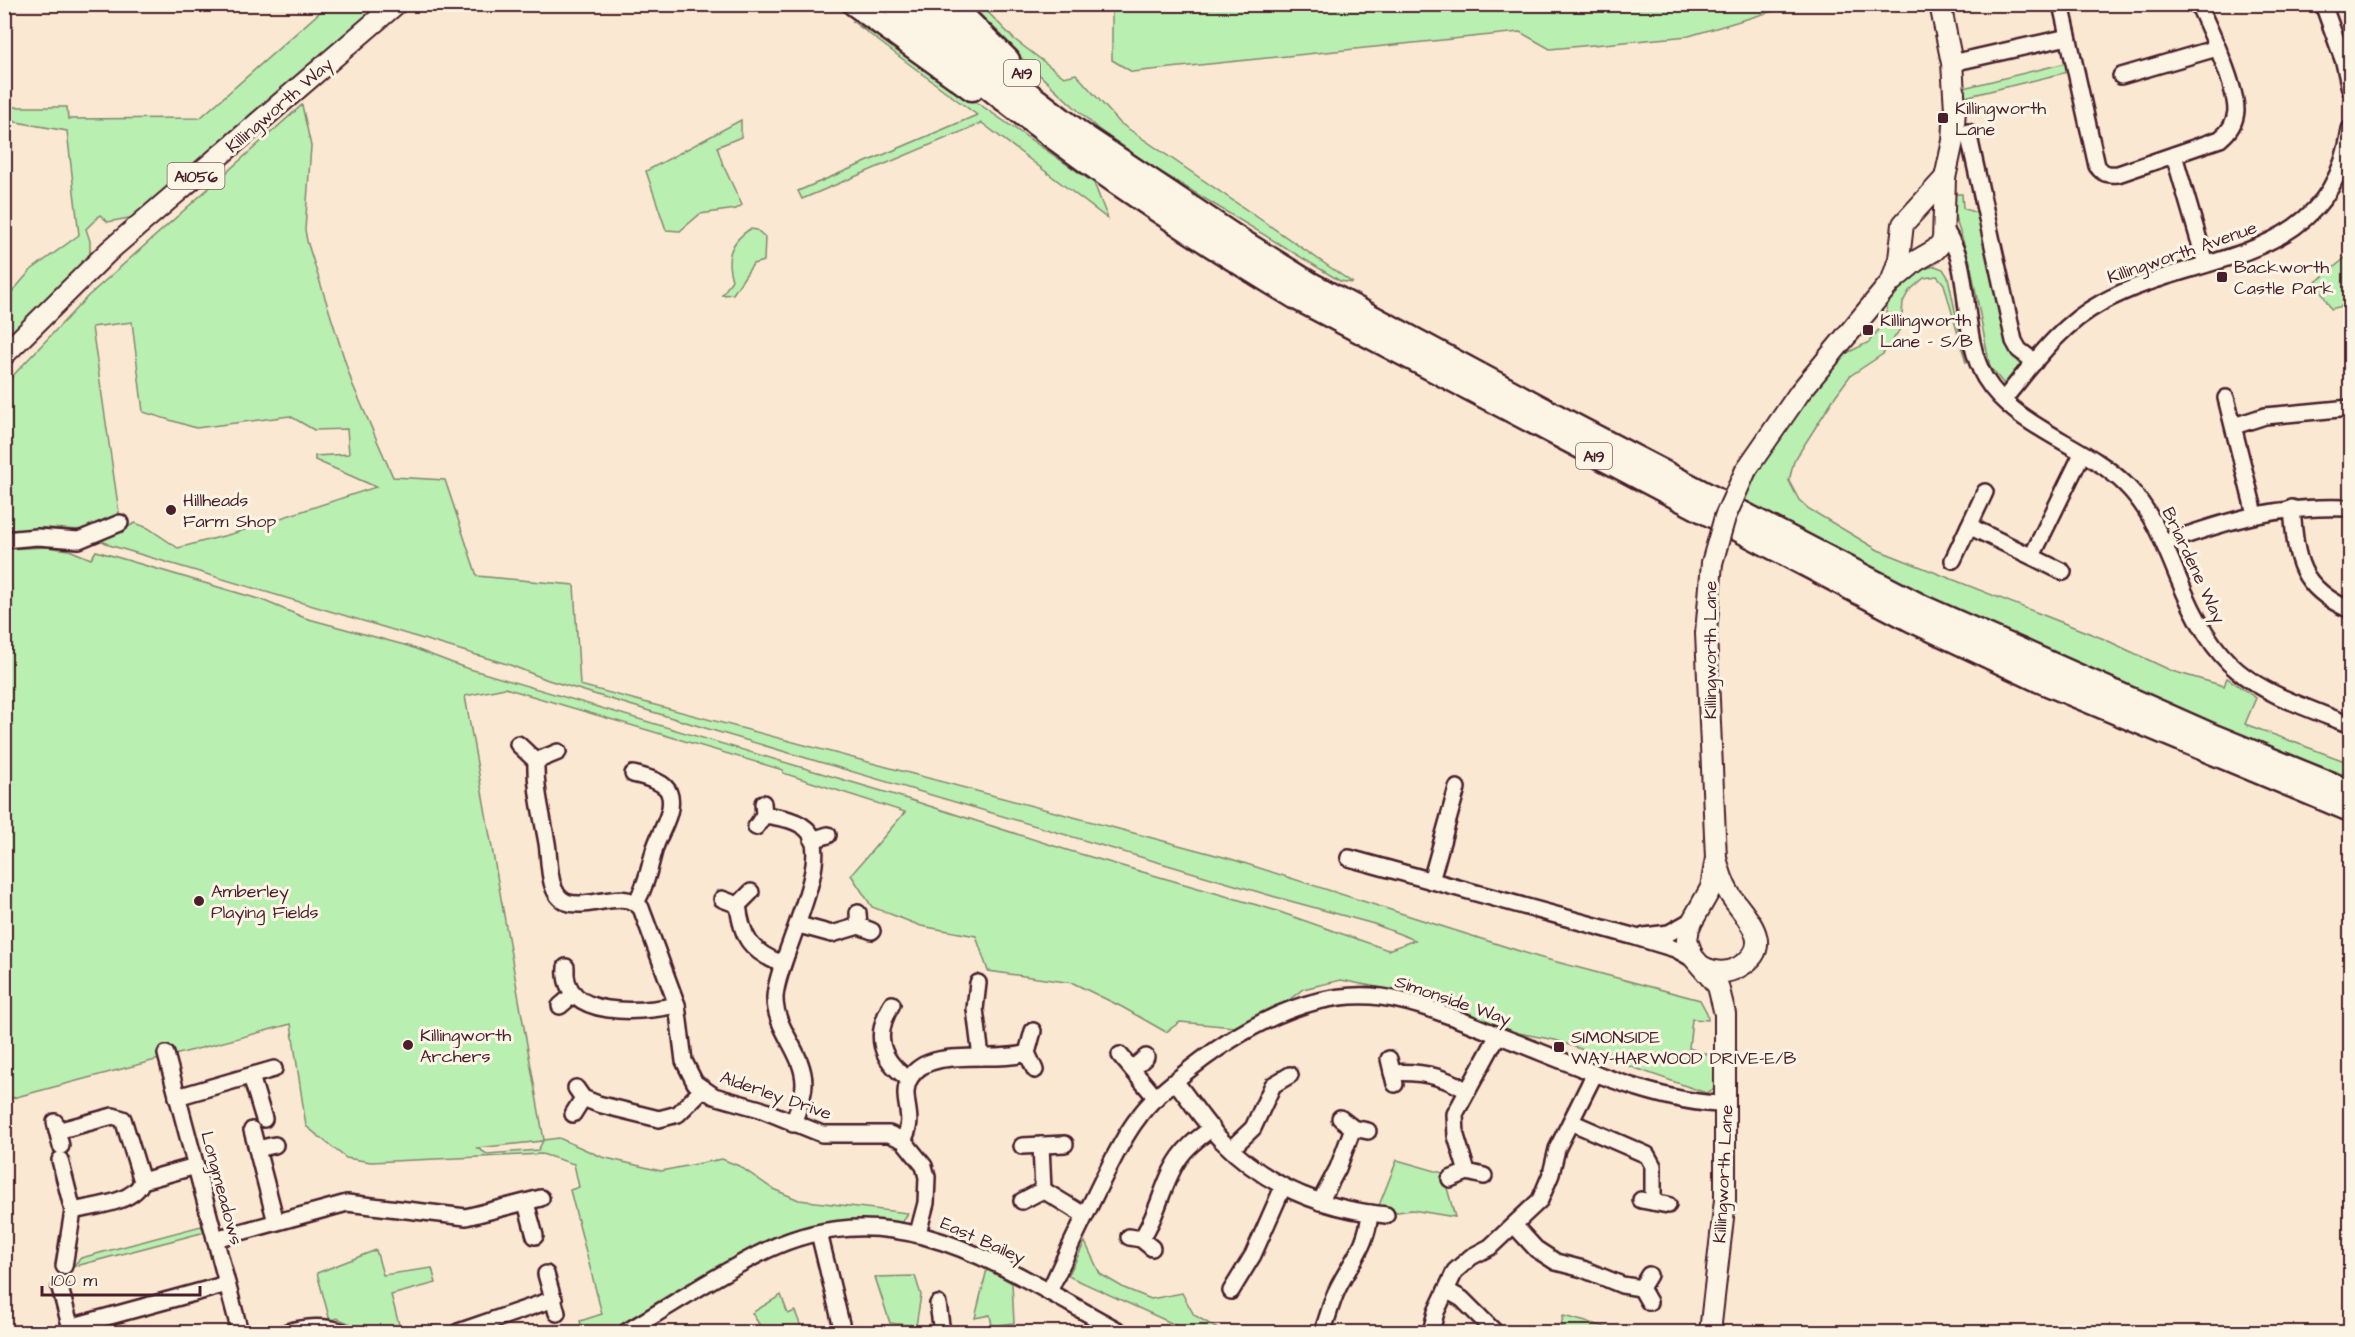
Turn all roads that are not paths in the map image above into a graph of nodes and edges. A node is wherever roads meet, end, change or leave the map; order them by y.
1 (396, 4) edge
2 (854, 4) edge
3 (892, 4) edge
4 (921, 4) edge
5 (951, 4) edge
6 (1940, 4) edge
7 (2061, 4) edge
8 (2198, 4) edge
9 (2323, 4) edge
10 (2068, 37) junction
11 (2217, 48) junction
12 (1952, 63) junction
13 (2121, 76) dead end
14 (2350, 89) edge
15 (2350, 129) edge
16 (1968, 132) dead end
17 (1074, 141) junction
18 (2174, 155) junction
19 (1945, 178) junction
20 (1911, 215) junction
21 (1943, 225) junction
22 (1902, 237) junction
23 (1929, 253) junction
24 (2206, 264) junction
25 (1962, 273) junction
26 (1891, 282) junction
27 (4, 356) edge
28 (2035, 362) junction
29 (2227, 398) dead end
30 (2004, 399) junction
31 (2350, 408) edge
32 (2234, 426) junction
33 (2082, 454) junction
34 (1986, 492) dead end
35 (2292, 508) junction
36 (2350, 508) edge
37 (2255, 514) junction
38 (120, 523) dead end
39 (1970, 526) junction
40 (4, 540) edge
41 (2164, 543) junction
42 (2032, 556) junction
43 (1953, 560) dead end
44 (2063, 572) dead end
45 (2350, 610) edge
46 (2350, 725) edge
47 (518, 744) dead end
48 (558, 753) dead end
49 (536, 761) junction
50 (633, 774) dead end
51 (1457, 788) dead end
52 (2350, 792) edge
53 (2350, 810) edge
54 (761, 815) dead end
55 (828, 835) dead end
56 (812, 840) junction
57 (1349, 858) dead end
58 (1716, 858) junction
59 (1431, 881) junction
60 (751, 892) dead end
61 (722, 899) dead end
62 (564, 901) junction
63 (636, 903) junction
64 (738, 905) junction
65 (1741, 910) junction
66 (555, 915) dead end
67 (1695, 917) junction
68 (863, 923) dead end
69 (799, 925) junction
70 (1632, 936) junction
71 (782, 964) junction
72 (1699, 964) junction
73 (1742, 965) junction
74 (566, 967) dead end
75 (978, 983) dead end
76 (574, 994) junction
77 (892, 1004) dead end
78 (678, 1005) junction
79 (560, 1006) dead end
80 (1725, 1014) junction
81 (1033, 1031) dead end
82 (1498, 1035) junction
83 (1027, 1053) junction
84 (166, 1054) dead end
85 (1120, 1055) dead end
86 (981, 1057) junction
87 (1146, 1058) dead end
88 (274, 1069) dead end
89 (1132, 1069) junction
90 (1035, 1070) dead end
91 (1392, 1072) dead end
92 (1595, 1073) junction
93 (1290, 1075) dead end
94 (251, 1076) junction
95 (909, 1079) junction
96 (1175, 1081) junction
97 (702, 1090) junction
98 (1467, 1091) junction
99 (177, 1097) junction
100 (1156, 1098) junction
101 (1727, 1104) junction
102 (573, 1114) dead end
103 (1340, 1118) dead end
104 (264, 1119) dead end
105 (1571, 1122) junction
106 (793, 1124) junction
107 (1212, 1128) junction
108 (252, 1130) dead end
109 (903, 1140) junction
110 (1065, 1144) dead end
111 (274, 1145) dead end
112 (1041, 1145) junction
113 (1022, 1146) dead end
114 (257, 1149) junction
115 (1231, 1149) junction
116 (196, 1166) junction
117 (1467, 1172) junction
118 (1484, 1176) dead end
119 (1450, 1179) dead end
120 (142, 1180) junction
121 (1283, 1187) junction
122 (1043, 1190) junction
123 (1022, 1201) dead end
124 (1320, 1202) junction
125 (1654, 1202) dead end
126 (73, 1211) junction
127 (1370, 1213) junction
128 (1084, 1215) junction
129 (1386, 1215) dead end
130 (276, 1222) junction
131 (1514, 1225) junction
132 (819, 1233) junction
133 (918, 1233) junction
134 (535, 1236) dead end
135 (215, 1239) junction
136 (1141, 1242) dead end
137 (64, 1266) dead end
138 (546, 1274) dead end
139 (227, 1284) junction
140 (60, 1288) dead end
141 (1446, 1290) junction
142 (1232, 1291) dead end
143 (1049, 1292) junction
144 (1649, 1302) dead end
145 (938, 1304) dead end
146 (1307, 1327) dead end
147 (71, 1330) edge
148 (1113, 1331) edge
149 (1325, 1331) edge
150 (240, 1332) edge
151 (287, 1332) edge
152 (343, 1332) edge
153 (458, 1332) edge
154 (626, 1332) edge
155 (843, 1332) edge
156 (942, 1332) edge
157 (1431, 1332) edge
158 (1495, 1332) edge
159 (1710, 1332) edge

1 - 27 main road, Killingworth Way / A1056
2 - 17 highway, A19
3 - 17 highway, A19
4 - 17 highway, A19
5 - 17 highway, A19
6 - 12 main road
7 - 10 street
8 - 11 street
9 - 14 street
10 - 12 street
10 - 18 street
11 - 13 street
11 - 18 street
12 - 19 main road
15 - 24 street, Killingworth Avenue
16 - 28 street
17 - 52 highway, A19
17 - 53 highway, A19
18 - 24 street
19 - 20 main road
19 - 21 main road
20 - 21 main road
20 - 22 main road
21 - 23 main road
21 - 25 street, Briardene Way
22 - 23 main road
22 - 26 main road
23 - 25 street
23 - 26 main road
24 - 28 street, Killingworth Avenue
25 - 30 street, Briardene Way
26 - 58 main road, Killingworth Lane, bridge
28 - 30 street, Killingworth Avenue
29 - 32 street
30 - 33 street, Briardene Way
31 - 32 street
32 - 37 street
33 - 41 street, Briardene Way
33 - 42 street
34 - 39 street
35 - 36 street
35 - 37 street
35 - 45 street
37 - 41 street
38 - 40 street
39 - 42 street
39 - 43 street
41 - 46 street, Briardene Way
42 - 44 street
47 - 49 street
48 - 49 street
49 - 62 street
50 - 63 street
51 - 59 street
54 - 56 street
55 - 56 street
56 - 69 street
57 - 59 street
58 - 65 main road
58 - 67 main road
59 - 70 street
60 - 64 street
61 - 64 street
62 - 63 street
62 - 66 street
63 - 78 street, Alderley Drive
64 - 71 street
65 - 67 main road
65 - 73 main road
67 - 70 street
67 - 72 main road
68 - 69 street
69 - 71 street
70 - 72 street
71 - 106 street
72 - 73 main road
72 - 80 main road
73 - 80 main road
74 - 76 street
75 - 86 street
76 - 78 street
76 - 79 street
77 - 95 street
78 - 97 street, Alderley Drive
80 - 101 main road, Killingworth Lane
81 - 83 street
82 - 92 street, Simonside Way
82 - 96 street, Simonside Way
82 - 98 street
83 - 86 street
83 - 90 street
84 - 99 street, Longmeadows
85 - 89 street
86 - 95 street
87 - 89 street
88 - 94 street
89 - 100 street
91 - 98 street
92 - 101 street, Simonside Way
92 - 105 street
93 - 115 street
94 - 99 street
94 - 104 street
95 - 109 street
96 - 100 street, Simonside Way
96 - 107 street
97 - 102 street
97 - 106 street, Alderley Drive
98 - 117 street
99 - 116 street, Longmeadows
100 - 128 street, Simonside Way
101 - 159 main road, Killingworth Lane
103 - 124 street
105 - 125 street
105 - 131 street
106 - 109 street, Alderley Drive
107 - 115 street
107 - 136 street
108 - 114 street
109 - 133 street
110 - 112 street
111 - 114 street
112 - 113 street
112 - 122 street
114 - 130 street
115 - 121 street
116 - 120 street
116 - 135 street, Longmeadows
117 - 118 street
117 - 119 street
120 - 126 street
120 - 126 street
121 - 124 street
121 - 142 street
122 - 123 street
122 - 128 street
124 - 127 street
126 - 137 street
127 - 129 street
127 - 149 street
128 - 143 street, Simonside Way
130 - 134 street
130 - 135 street
131 - 141 street
131 - 144 street
132 - 133 street, East Bailey
132 - 154 street, East Bailey
132 - 155 street
133 - 143 street, East Bailey
135 - 139 street, Longmeadows
138 - 153 street
139 - 147 street
139 - 150 street, Longmeadows
140 - 147 street
141 - 157 street
141 - 158 street
143 - 148 street, East Bailey
145 - 156 street
146 - 149 street
151 - 152 street

